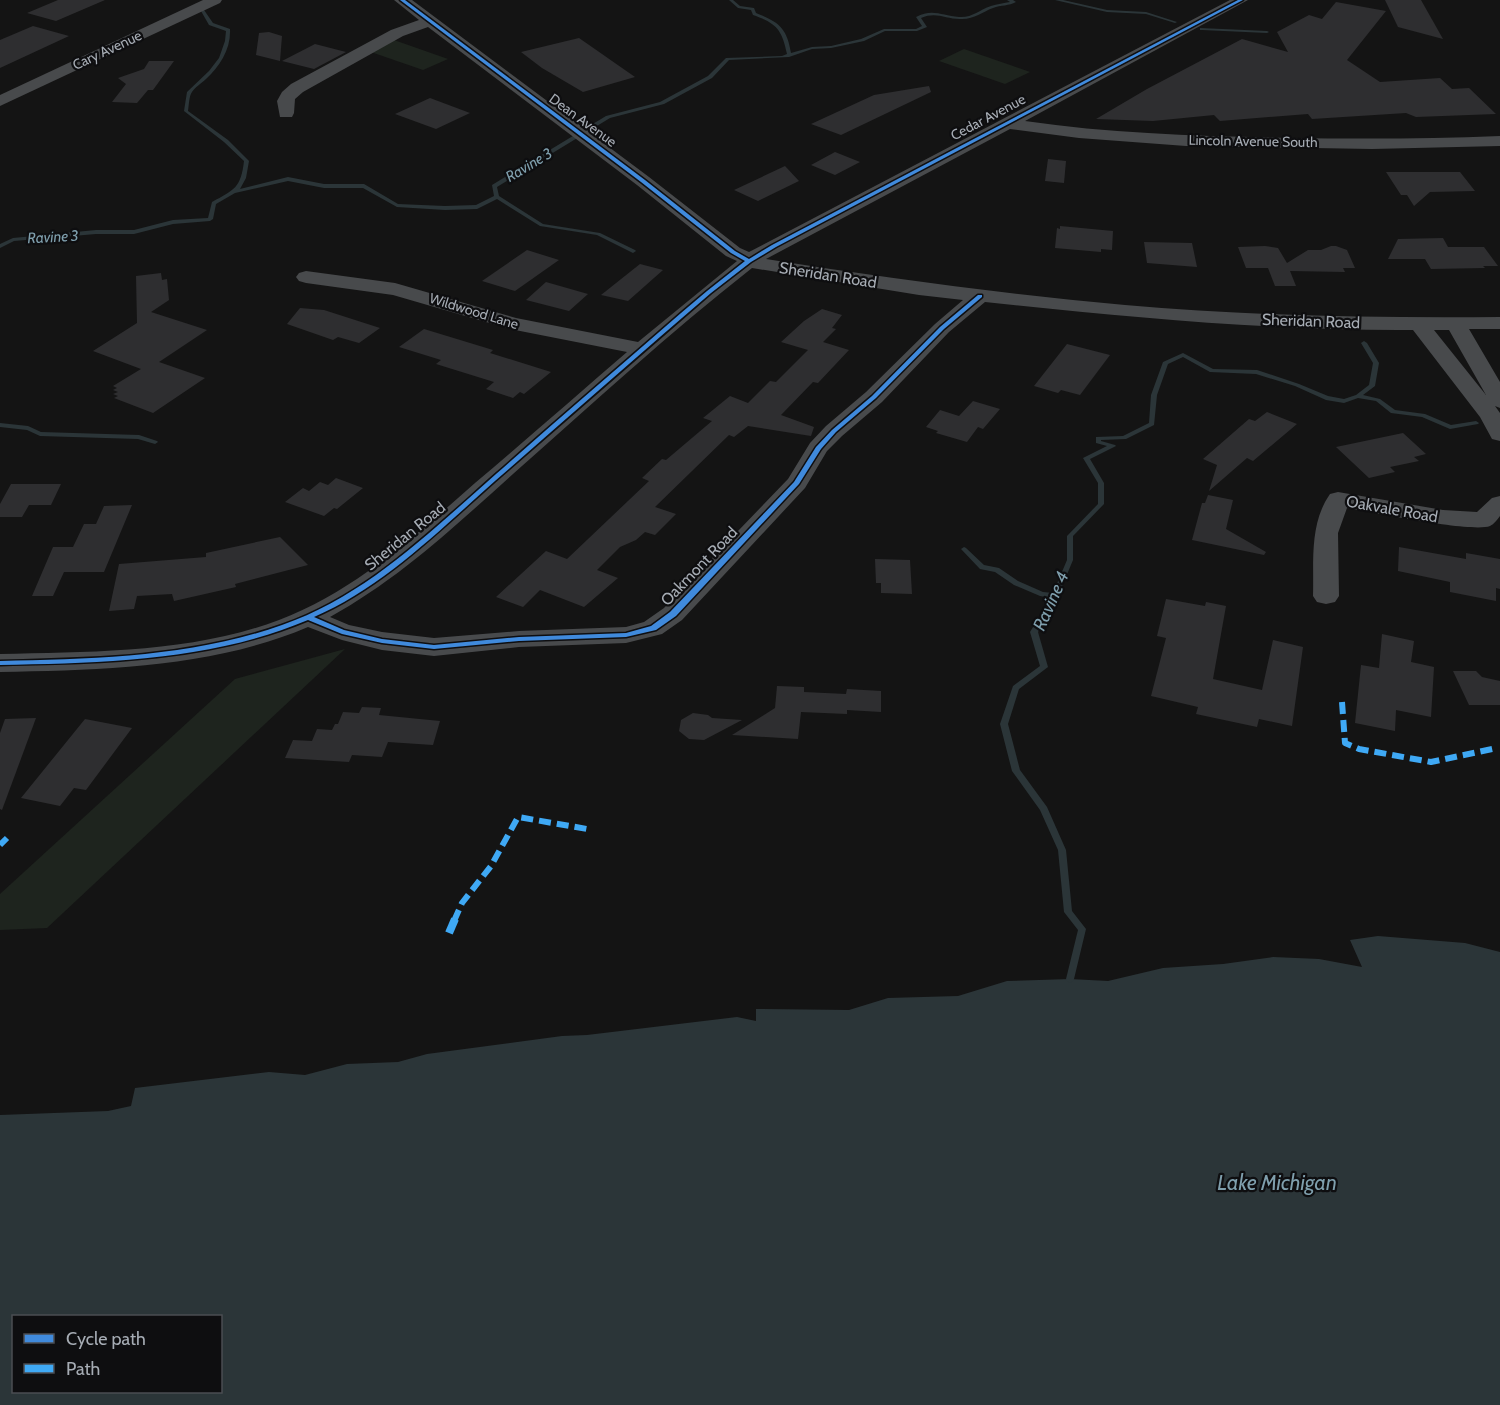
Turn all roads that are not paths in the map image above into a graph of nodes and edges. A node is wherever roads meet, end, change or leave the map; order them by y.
1 (215, 0) edge
2 (402, 0) edge
3 (1241, 0) edge
4 (430, 21) junction
5 (0, 101) edge
6 (286, 113) dead end
7 (1007, 123) junction
8 (1500, 141) edge
9 (749, 261) junction
10 (306, 277) dead end
11 (919, 289) junction
12 (981, 296) junction
13 (1418, 323) junction
14 (1455, 323) junction
15 (1500, 323) edge
16 (942, 328) junction
17 (642, 350) junction
18 (1500, 401) edge
19 (1500, 434) edge
20 (1500, 503) edge
21 (1326, 596) dead end
22 (308, 617) junction
23 (0, 663) edge

1 - 5 street, Cary Avenue
2 - 4 street, Dean Avenue
3 - 7 street, Cedar Avenue
4 - 6 street
4 - 9 street, Dean Avenue
7 - 8 street, Lincoln Avenue South
7 - 9 street, Cedar Avenue
9 - 11 street, Sheridan Road
9 - 17 street, Sheridan Road
10 - 17 street, Wildwood Lane
11 - 12 street, Sheridan Road
11 - 16 street
12 - 13 street, Sheridan Road
12 - 16 street, Oakmont Road
13 - 14 street, Sheridan Road
13 - 19 street
14 - 15 street, Sheridan Road
14 - 18 street
16 - 22 street, Oakmont Road
17 - 22 street, Sheridan Road
20 - 21 street, Oakvale Road
22 - 23 street, Sheridan Road

